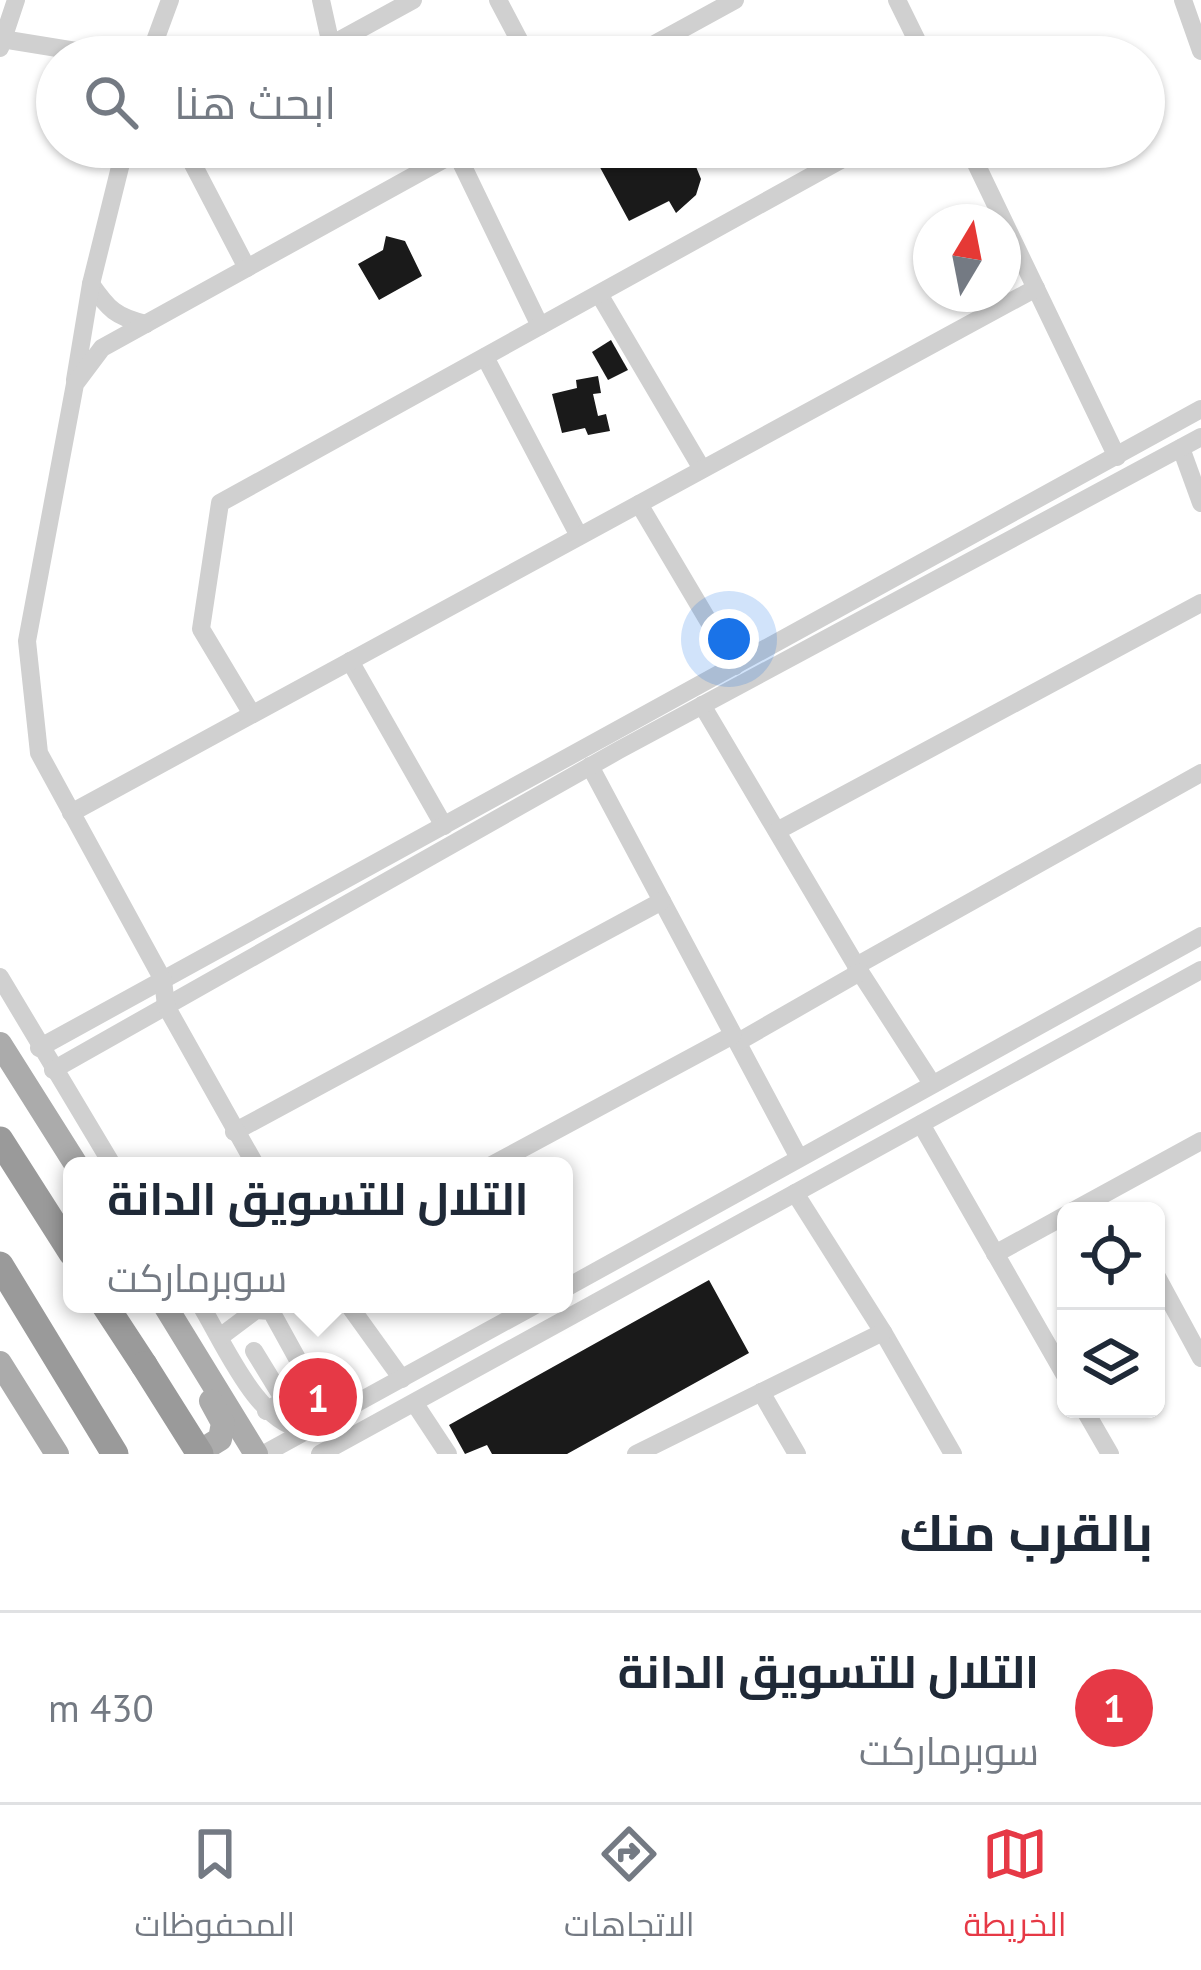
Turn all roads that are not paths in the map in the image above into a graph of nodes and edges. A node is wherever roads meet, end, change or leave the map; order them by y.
1 (16, 0) edge
2 (170, 0) edge
3 (305, 0) edge
4 (413, 0) edge
5 (499, 0) edge
6 (735, 0) edge
7 (897, 0) edge
8 (1183, 0) edge
9 (322, 5) edge
10 (156, 36) edge
11 (329, 36) edge
12 (347, 36) edge
13 (517, 36) edge
14 (669, 36) edge
15 (915, 36) edge
16 (1, 44) edge
17 (36, 48) edge
18 (1201, 51) edge
19 (119, 168) edge
20 (195, 168) edge
21 (428, 168) edge
22 (469, 168) edge
23 (826, 168) edge
24 (978, 168) edge
25 (247, 268) junction
26 (92, 284) junction
27 (1036, 288) junction
28 (599, 294) junction
29 (146, 324) junction
30 (540, 326) junction
31 (484, 357) junction
32 (74, 384) junction
33 (1201, 409) edge
34 (1201, 437) edge
35 (1181, 448) junction
36 (1118, 457) junction
37 (702, 469) junction
38 (1201, 502) edge
39 (639, 504) junction
40 (579, 536) junction
41 (1201, 603) edge
42 (350, 661) junction
43 (735, 666) junction
44 (702, 705) junction
45 (252, 714) junction
46 (590, 766) junction
47 (1201, 773) edge
48 (71, 813) junction
49 (444, 826) junction
50 (777, 831) junction
51 (662, 901) junction
52 (1201, 935) edge
53 (858, 969) junction
54 (1201, 970) edge
55 (0, 977) edge
56 (163, 980) junction
57 (166, 1006) junction
58 (735, 1038) junction
59 (0, 1044) edge
60 (39, 1048) junction
61 (53, 1070) junction
62 (931, 1082) junction
63 (921, 1124) junction
64 (234, 1132) junction
65 (0, 1140) edge
66 (1201, 1141) edge
67 (70, 1157) edge
68 (107, 1157) edge
69 (250, 1157) edge
70 (507, 1157) edge
71 (799, 1158) junction
72 (1110, 1190) junction
73 (794, 1193) junction
74 (1089, 1202) edge
75 (1116, 1202) edge
76 (1057, 1220) edge
77 (63, 1239) edge
78 (995, 1254) junction
79 (0, 1265) edge
80 (573, 1284) edge
81 (1165, 1292) edge
82 (110, 1313) edge
83 (169, 1313) edge
84 (205, 1313) edge
85 (256, 1313) edge
86 (272, 1313) edge
87 (354, 1313) edge
88 (521, 1313) edge
89 (284, 1332) junction
90 (883, 1332) junction
91 (220, 1337) junction
92 (190, 1347) junction
93 (254, 1351) junction
94 (1201, 1358) edge
95 (234, 1360) junction
96 (1057, 1361) edge
97 (0, 1363) edge
98 (402, 1379) junction
99 (760, 1392) junction
100 (284, 1400) junction
101 (415, 1404) junction
102 (266, 1411) junction
103 (1089, 1418) edge
104 (305, 1429) junction
105 (59, 1450) edge
106 (639, 1453) edge
107 (116, 1454) edge
108 (198, 1454) edge
109 (260, 1454) edge
110 (320, 1454) edge
111 (448, 1454) edge
112 (796, 1454) edge
113 (953, 1454) edge
114 (1110, 1454) edge

1 - 16 street
2 - 10 street
3 - 9 street
4 - 12 street
5 - 13 street
6 - 14 street
7 - 15 street
8 - 18 street
9 - 11 street
16 - 17 street
19 - 26 street
20 - 25 street
21 - 25 street
22 - 30 street
23 - 28 street
24 - 27 street
25 - 29 street
26 - 29 street
26 - 32 street
27 - 36 street
27 - 37 street
28 - 30 street
28 - 37 street
29 - 32 street
30 - 31 street
31 - 40 street
31 - 45 street
32 - 48 street
33 - 36 street
34 - 35 street
35 - 38 street
35 - 44 street
36 - 43 street
37 - 39 street
39 - 40 street
39 - 43 street
40 - 42 street
41 - 50 street
42 - 45 street
42 - 49 street
43 - 49 street
44 - 46 street
44 - 50 street
45 - 48 street
46 - 51 street
46 - 57 street
47 - 53 street
48 - 56 street
49 - 56 street
50 - 53 street
51 - 58 street
51 - 64 street
52 - 62 street
53 - 58 street
53 - 62 street
54 - 63 street
55 - 60 street
56 - 57 street
56 - 60 street
57 - 61 street
57 - 64 street
58 - 70 street
58 - 71 street
59 - 67 main road
60 - 61 street
61 - 68 street
62 - 71 street
63 - 73 street
63 - 78 street
64 - 69 street
65 - 77 highway
66 - 72 street
71 - 80 street
72 - 74 street
72 - 75 street
73 - 90 street
73 - 101 street
76 - 78 street
78 - 96 street
79 - 107 highway
81 - 94 street
82 - 108 highway, bridge
83 - 92 main road
84 - 91 street
85 - 91 street
86 - 89 street
87 - 98 street
88 - 98 street
89 - 93 street
89 - 100 street
90 - 99 street
90 - 113 street
91 - 95 street
92 - 108 main road
92 - 109 main road
93 - 95 street
93 - 100 street
95 - 102 street
97 - 105 main road
98 - 104 street
99 - 106 street
99 - 112 street
100 - 102 street
101 - 110 street
101 - 111 street
102 - 104 street
103 - 114 street
104 - 109 street

